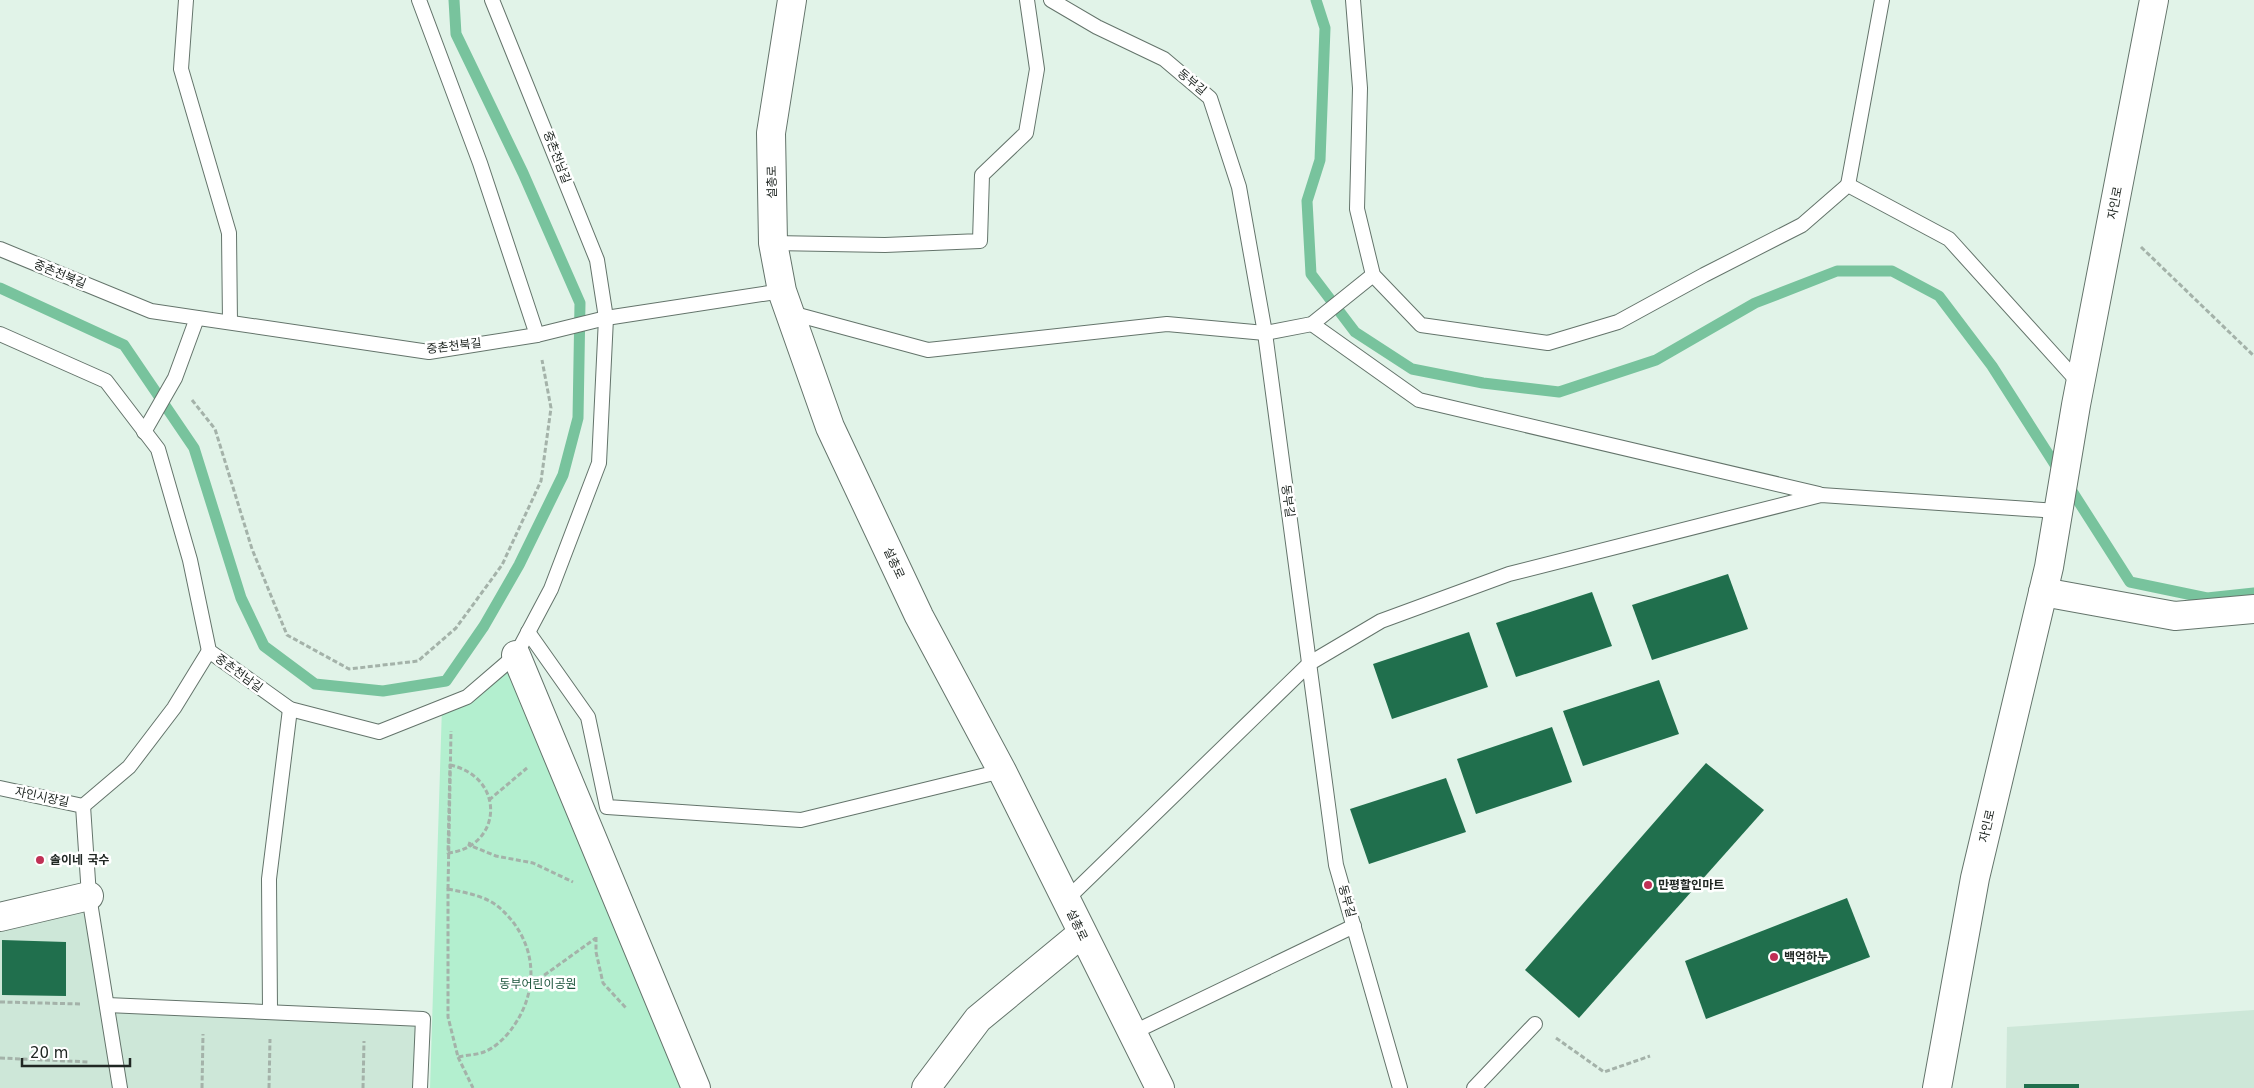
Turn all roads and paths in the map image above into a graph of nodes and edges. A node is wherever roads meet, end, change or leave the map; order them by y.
1 (186, 0) edge
2 (419, 0) edge
3 (492, 0) edge
4 (792, 0) edge
5 (1027, 0) edge
6 (1051, 0) edge
7 (1353, 0) edge
8 (1882, 0) edge
9 (2154, 0) edge
10 (1848, 185) junction
11 (2112, 219) junction
12 (773, 242) junction
13 (0, 250) edge
14 (1373, 275) junction
15 (786, 302) junction
16 (197, 318) junction
17 (606, 318) junction
18 (230, 322) junction
19 (1312, 324) junction
20 (1265, 333) junction
21 (0, 334) edge
22 (537, 335) junction
23 (2254, 356) edge
24 (174, 378) junction
25 (2078, 395) junction
26 (144, 432) junction
27 (1822, 494) junction
28 (2058, 511) junction
29 (2046, 580) junction
30 (2254, 610) edge
31 (522, 643) junction
32 (209, 651) junction
33 (1310, 662) junction
34 (453, 702) junction
35 (290, 709) junction
36 (552, 746) junction
37 (450, 765) junction
38 (1002, 771) junction
39 (0, 788) edge
40 (490, 800) junction
41 (83, 806) junction
42 (470, 842) dead end
43 (448, 853) junction
44 (576, 887) dead end
45 (448, 889) junction
46 (89, 896) junction
47 (1066, 901) junction
48 (0, 917) edge
49 (624, 919) junction
50 (1354, 926) junction
51 (596, 934) dead end
52 (1081, 934) junction
53 (532, 984) junction
54 (0, 1002) edge
55 (107, 1004) junction
56 (204, 1008) junction
57 (270, 1010) junction
58 (632, 1015) dead end
59 (365, 1016) junction
60 (1535, 1024) joint
61 (1132, 1033) junction
62 (1650, 1056) dead end
63 (458, 1057) junction
64 (0, 1058) edge
65 (116, 1063) junction
66 (120, 1088) edge
67 (202, 1088) edge
68 (270, 1088) edge
69 (363, 1088) edge
70 (420, 1088) edge
71 (472, 1088) edge
72 (696, 1088) edge
73 (926, 1088) edge
74 (1160, 1088) edge
75 (1400, 1088) edge
76 (1474, 1088) edge
77 (1937, 1088) edge

1 - 18 lane
2 - 22 lane
3 - 17 lane, 중촌천남길
4 - 12 street, 설총로
5 - 12 lane
6 - 20 lane, 동부길
7 - 14 lane
8 - 10 lane
9 - 11 street, 자인로
10 - 14 lane
10 - 25 lane
11 - 23 path
11 - 25 street, 자인로
12 - 15 street, 설총로
13 - 16 lane, 중촌천북길
14 - 19 lane
15 - 17 lane, 중촌천북길
15 - 20 lane
15 - 38 street, 설총로
16 - 18 lane, 중촌천북길
16 - 24 lane
17 - 22 lane, 중촌천북길
17 - 31 lane, 중촌천남길
18 - 22 lane, 중촌천북길
19 - 20 lane
19 - 27 lane
20 - 33 lane, 동부길
21 - 26 lane, 중촌천남길
22 - 24 path
24 - 26 lane
25 - 28 street, 자인로
26 - 32 lane, 중촌천남길
27 - 28 lane
27 - 33 lane
28 - 29 street, 자인로
29 - 30 street
29 - 77 street, 자인로
31 - 34 lane, 중촌천남길
31 - 36 street
31 - 38 lane
32 - 35 lane, 중촌천남길
32 - 41 lane
33 - 47 lane
33 - 50 lane, 동부길
34 - 35 lane, 중촌천남길
34 - 37 path
35 - 57 lane
36 - 40 path
36 - 49 street
37 - 40 path
37 - 43 path
38 - 47 street, 설총로
39 - 41 lane, 자인시장길
40 - 43 path
41 - 46 lane, 자인시장길
42 - 44 path
43 - 45 path
45 - 53 path
45 - 63 path
46 - 48 street
46 - 55 lane, 자인시장길
47 - 52 street, 설총로
49 - 53 path
49 - 72 street
50 - 61 lane
50 - 75 lane, 동부길
51 - 58 path
52 - 61 street, 설총로
52 - 73 street
53 - 63 path
54 - 55 path
55 - 56 lane
55 - 65 lane, 자인시장길
56 - 57 lane
56 - 67 path
57 - 59 lane
57 - 68 path
59 - 69 path
59 - 70 lane
60 - 62 path
60 - 76 lane
61 - 74 street, 설총로
63 - 71 path
64 - 65 path
65 - 66 lane, 자인시장길

